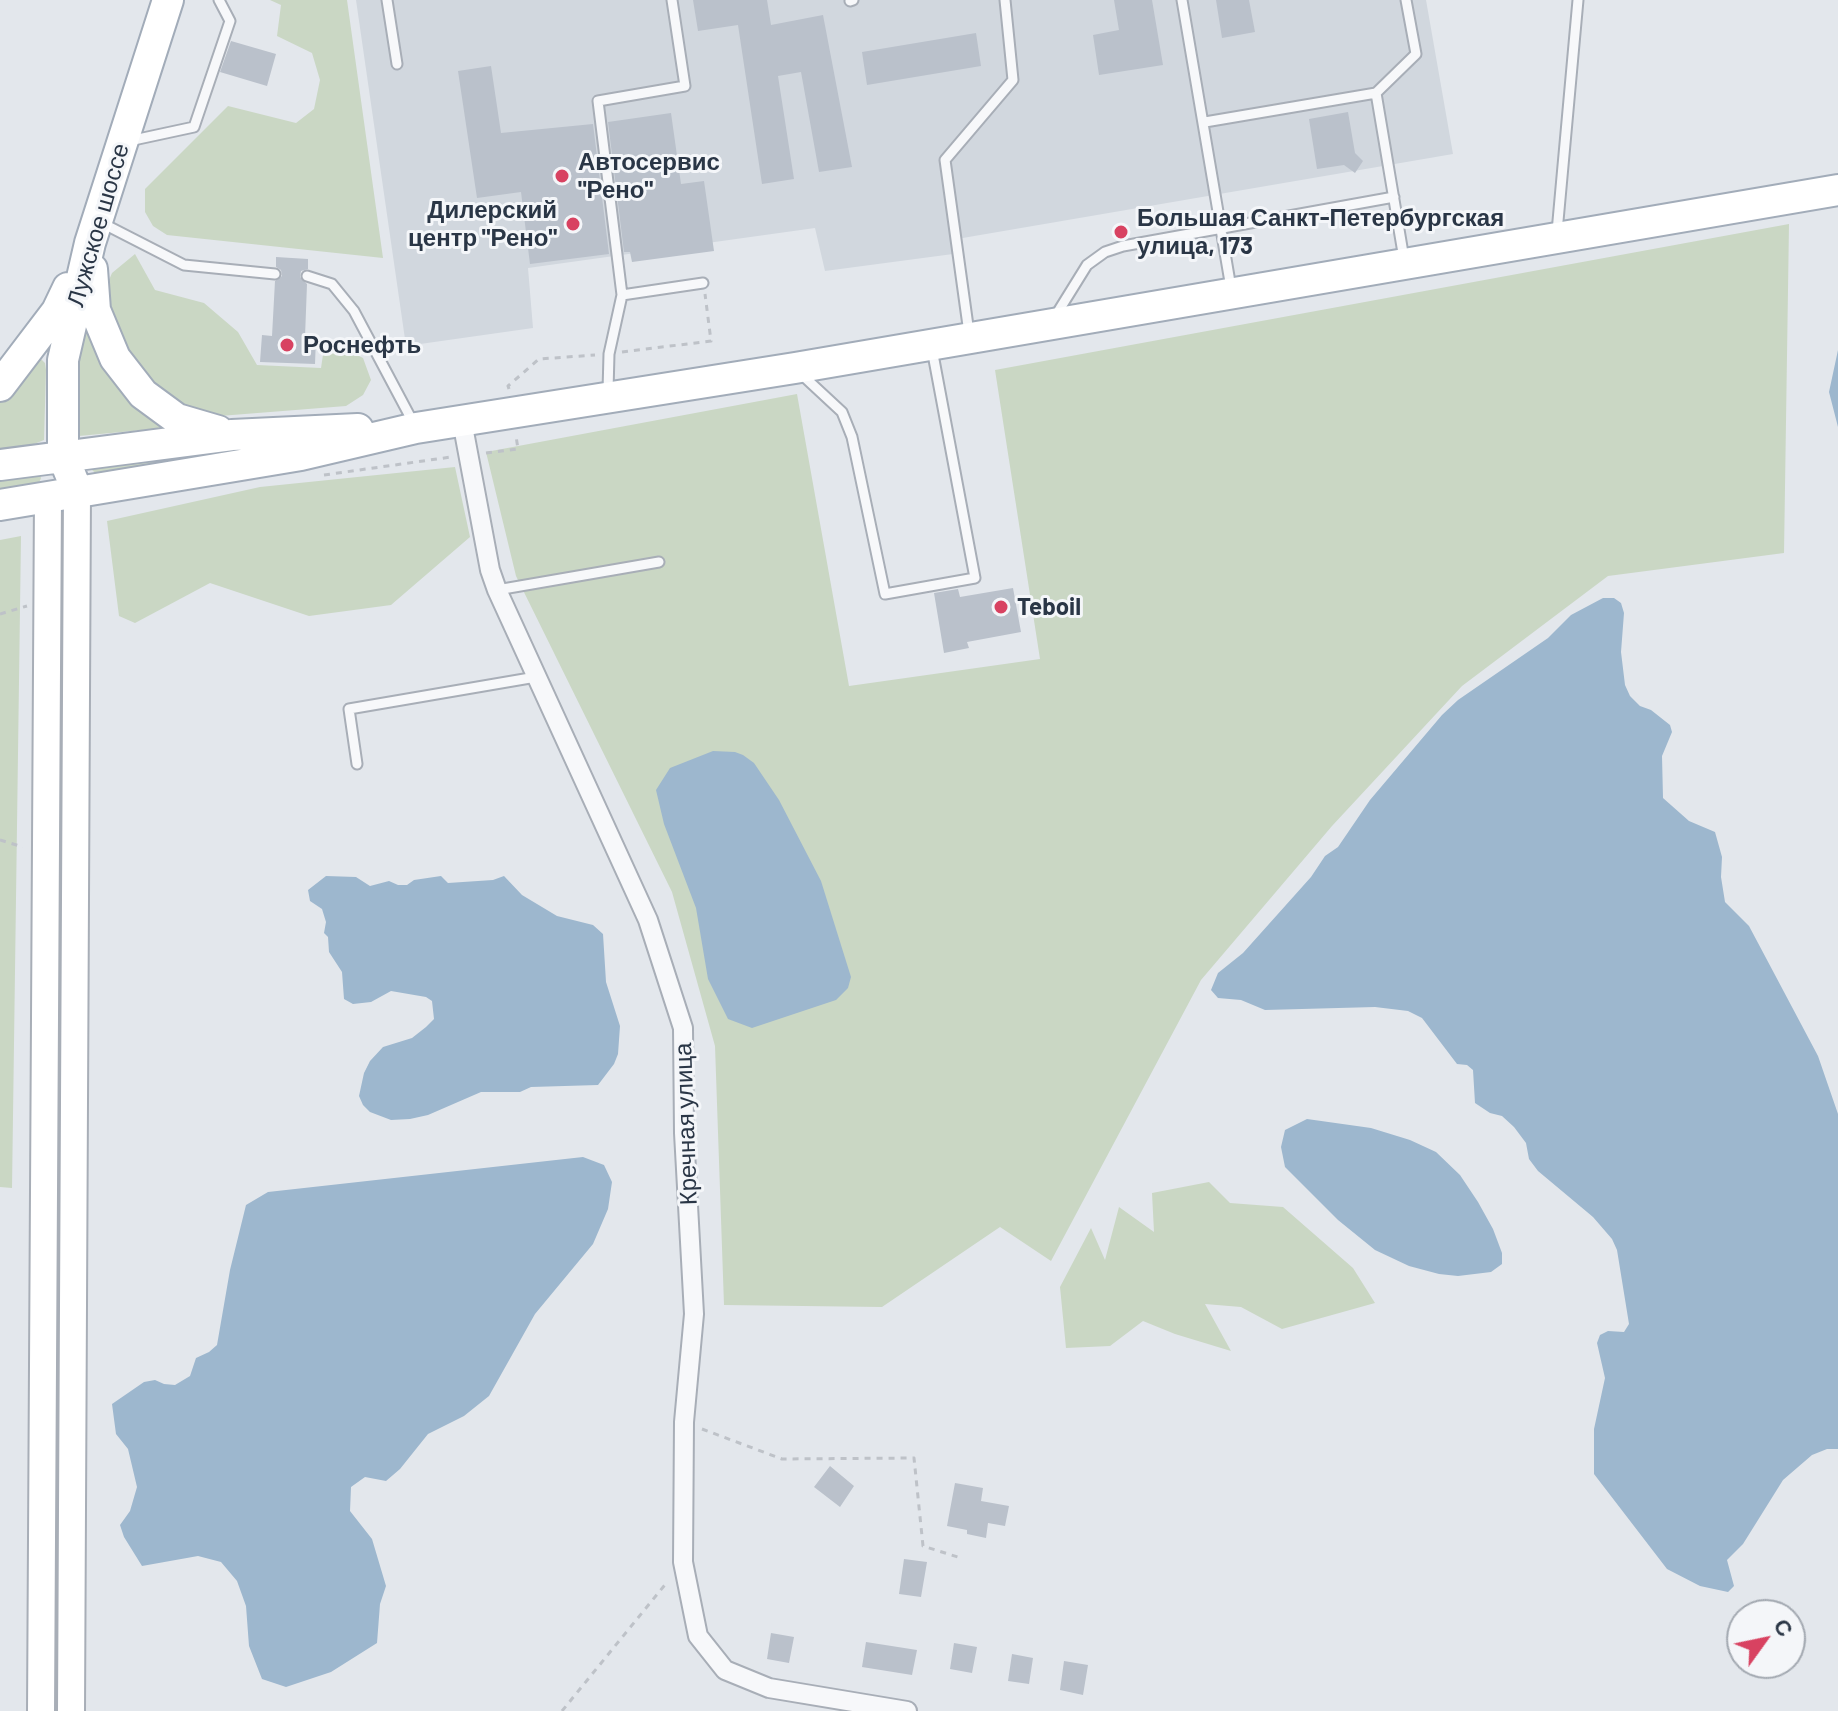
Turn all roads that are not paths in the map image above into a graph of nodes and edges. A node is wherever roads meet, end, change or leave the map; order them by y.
1 (168, 0) edge
2 (219, 0) edge
3 (387, 0) edge
4 (672, 0) edge
5 (1005, 0) edge
6 (1182, 0) edge
7 (1406, 0) edge
8 (1578, 0) edge
9 (397, 64) dead end
10 (1376, 93) junction
11 (1205, 122) junction
12 (122, 143) junction
13 (1838, 190) edge
14 (1394, 197) junction
15 (1222, 228) junction
16 (94, 232) junction
17 (1556, 239) junction
18 (1405, 263) junction
19 (275, 274) dead end
20 (307, 276) dead end
21 (703, 283) road end
22 (1232, 293) junction
23 (622, 295) junction
24 (1050, 325) junction
25 (970, 338) junction
26 (931, 345) junction
27 (795, 368) junction
28 (0, 386) edge
29 (608, 398) junction
30 (462, 421) junction
31 (416, 428) junction
32 (232, 435) junction
33 (63, 456) junction
34 (0, 465) edge
35 (63, 494) junction
36 (0, 505) edge
37 (659, 562) dead end
38 (497, 590) junction
39 (536, 677) junction
40 (357, 764) dead end
41 (41, 1711) edge
42 (71, 1711) edge
43 (907, 1711) edge

1 - 12 main road, Лужское шоссе
2 - 12 lane
3 - 9 lane
4 - 23 lane
5 - 25 lane
6 - 11 lane
7 - 10 lane
8 - 17 lane
10 - 11 lane
10 - 14 lane
11 - 15 lane
12 - 16 main road, Лужское шоссе
13 - 17 main road
14 - 15 lane
14 - 18 lane
15 - 22 lane
15 - 24 lane
16 - 19 lane
16 - 28 main road
16 - 32 main road
16 - 33 main road, Лужское шоссе
17 - 18 main road
18 - 22 main road
20 - 31 lane
21 - 23 lane
22 - 24 main road
23 - 29 lane
24 - 25 main road
25 - 26 main road
26 - 27 main road
26 - 27 lane
27 - 29 main road
29 - 30 main road
30 - 31 main road
30 - 38 street, Кречная улица
31 - 32 main road
31 - 35 main road
32 - 33 main road
33 - 34 main road
33 - 35 main road, Лужское шоссе
35 - 36 main road
35 - 41 main road
35 - 42 main road
37 - 38 lane
38 - 39 street, Кречная улица
39 - 40 lane
39 - 43 street, Кречная улица

